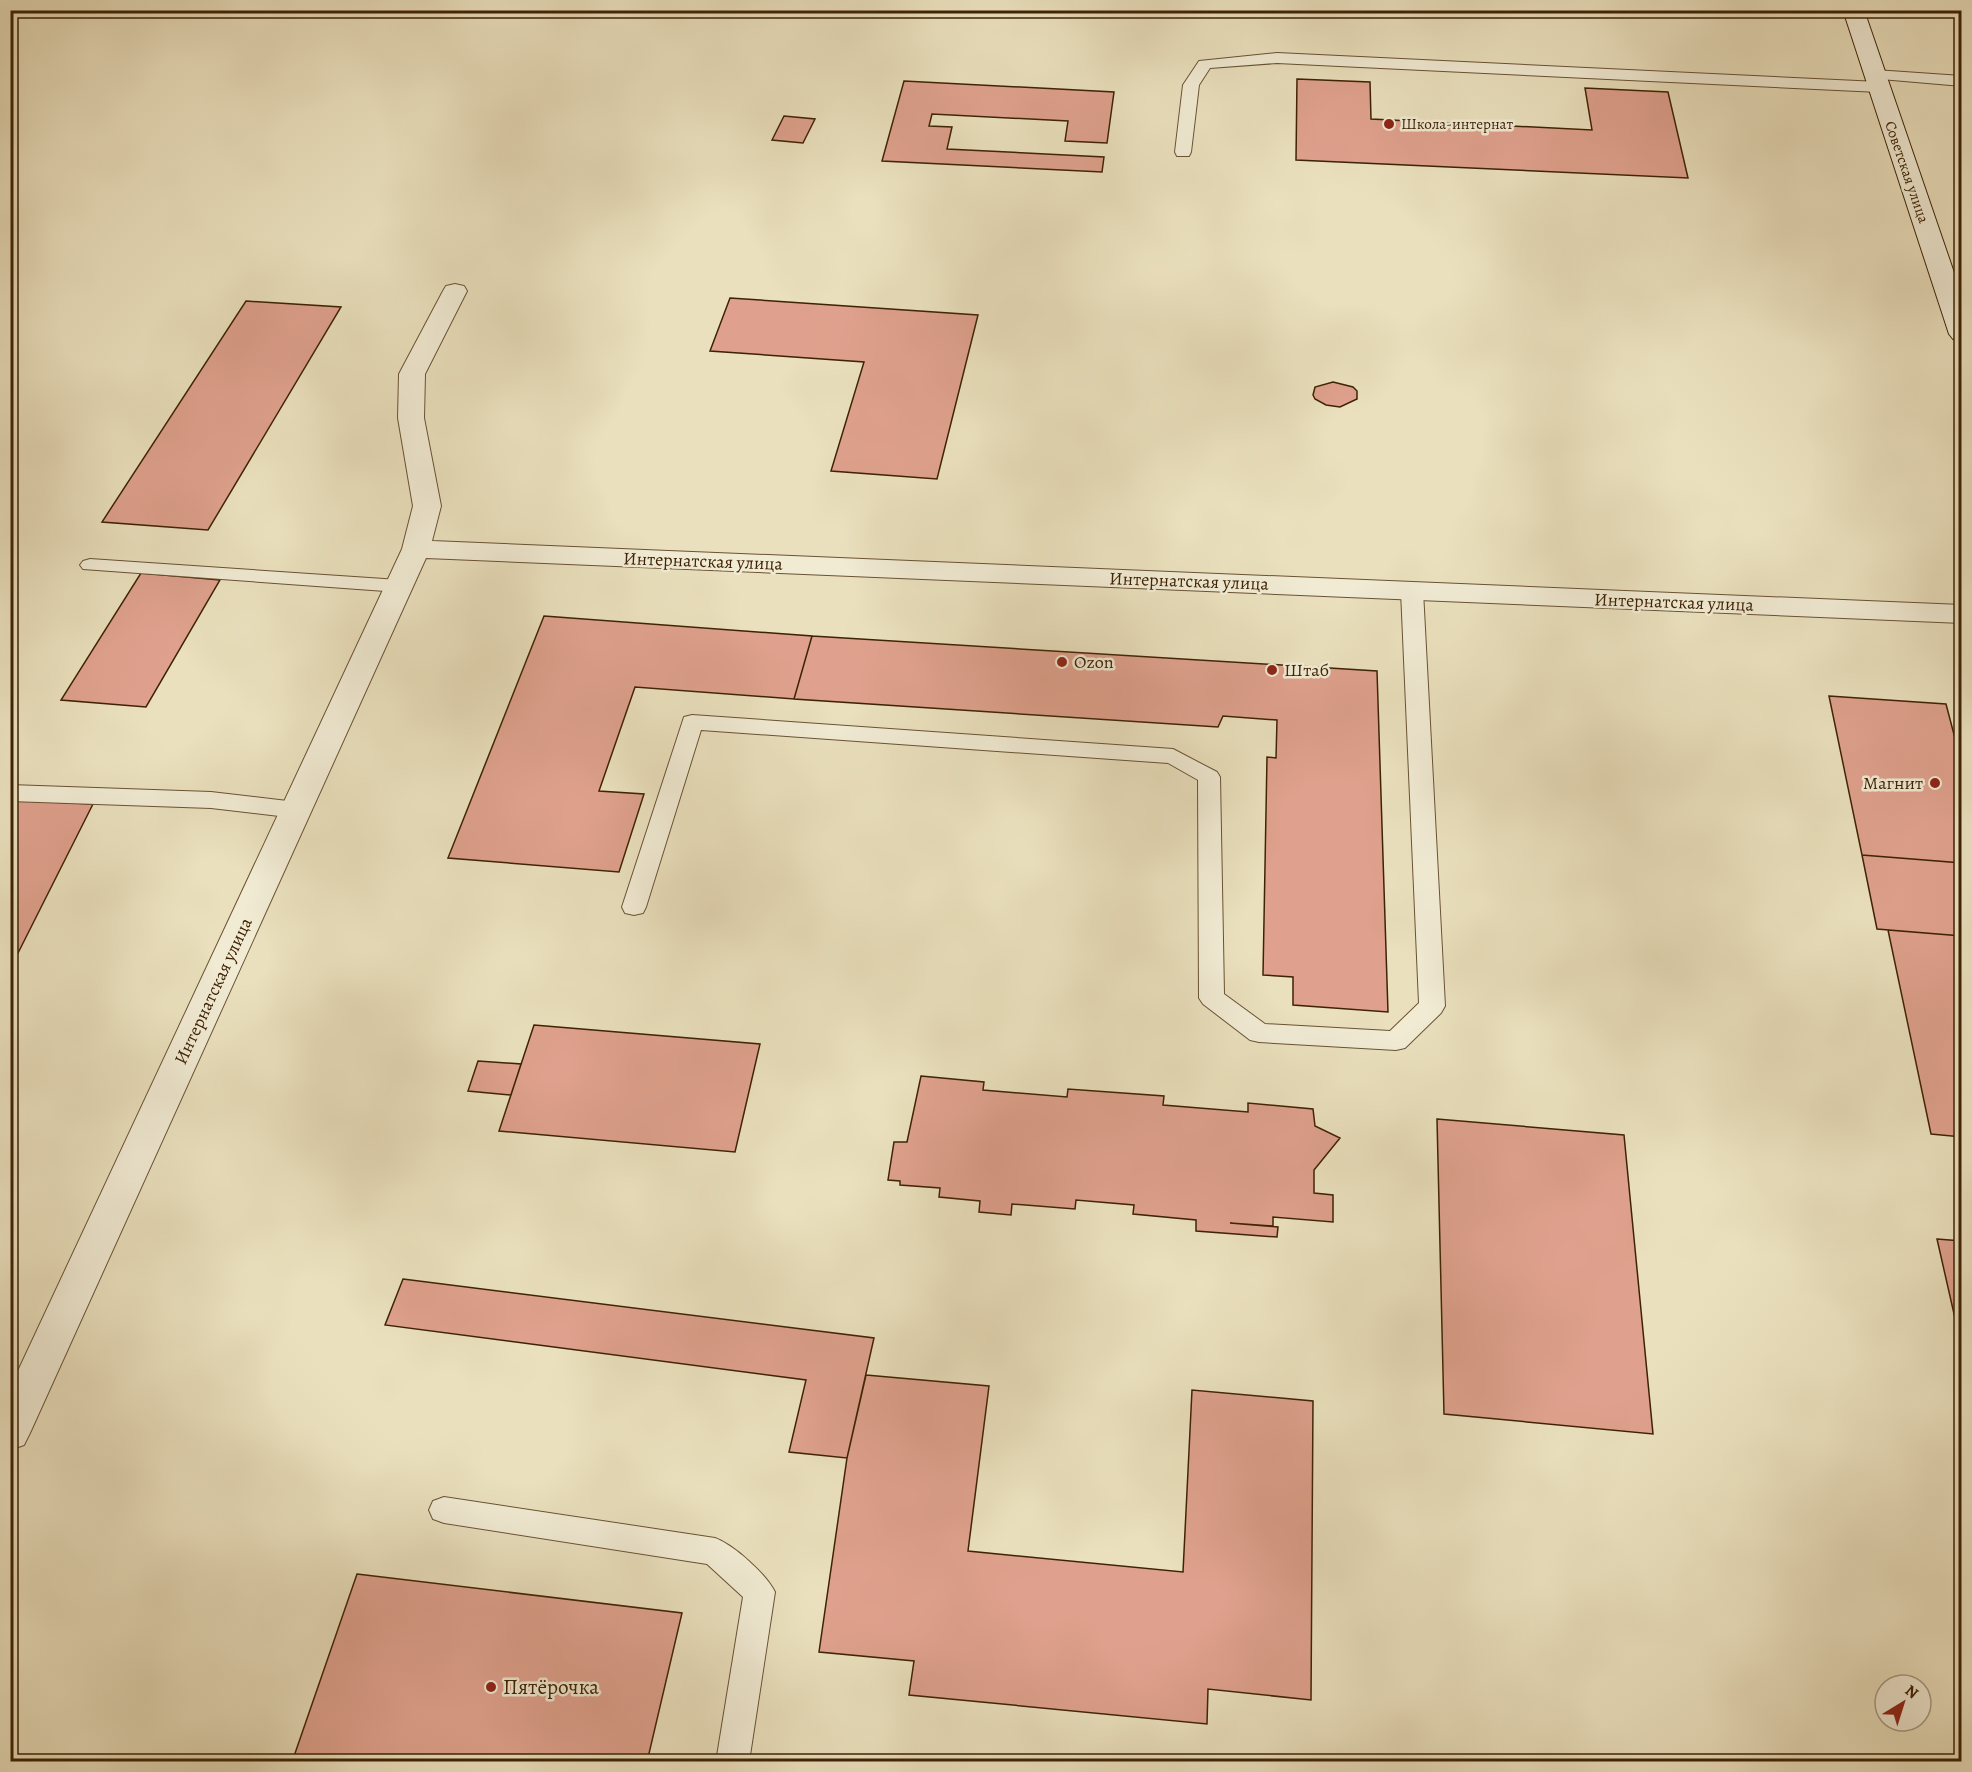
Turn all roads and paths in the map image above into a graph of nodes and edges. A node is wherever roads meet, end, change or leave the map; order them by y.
1 (1853, 10) edge
2 (1877, 81) junction
3 (1962, 81) edge
4 (1183, 152) dead end
5 (455, 291) dead end
6 (1958, 312) edge
7 (1962, 334) edge
8 (416, 549) junction
9 (90, 565) dead end
10 (399, 586) junction
11 (1412, 591) junction
12 (1962, 614) edge
13 (10, 793) edge
14 (296, 810) junction
15 (634, 907) dead end
16 (10, 1434) edge
17 (444, 1510) dead end
18 (732, 1761) edge

1 - 2 street, Советская улица
2 - 3 lane
2 - 4 lane
2 - 6 street, Советская улица
5 - 8 street, Интернатская улица
6 - 7 street, Советская улица
8 - 10 street, Интернатская улица
8 - 11 street, Интернатская улица
9 - 10 lane
10 - 14 street, Интернатская улица
11 - 12 street, Интернатская улица
11 - 15 lane
13 - 14 lane
14 - 16 street, Интернатская улица
17 - 18 lane

